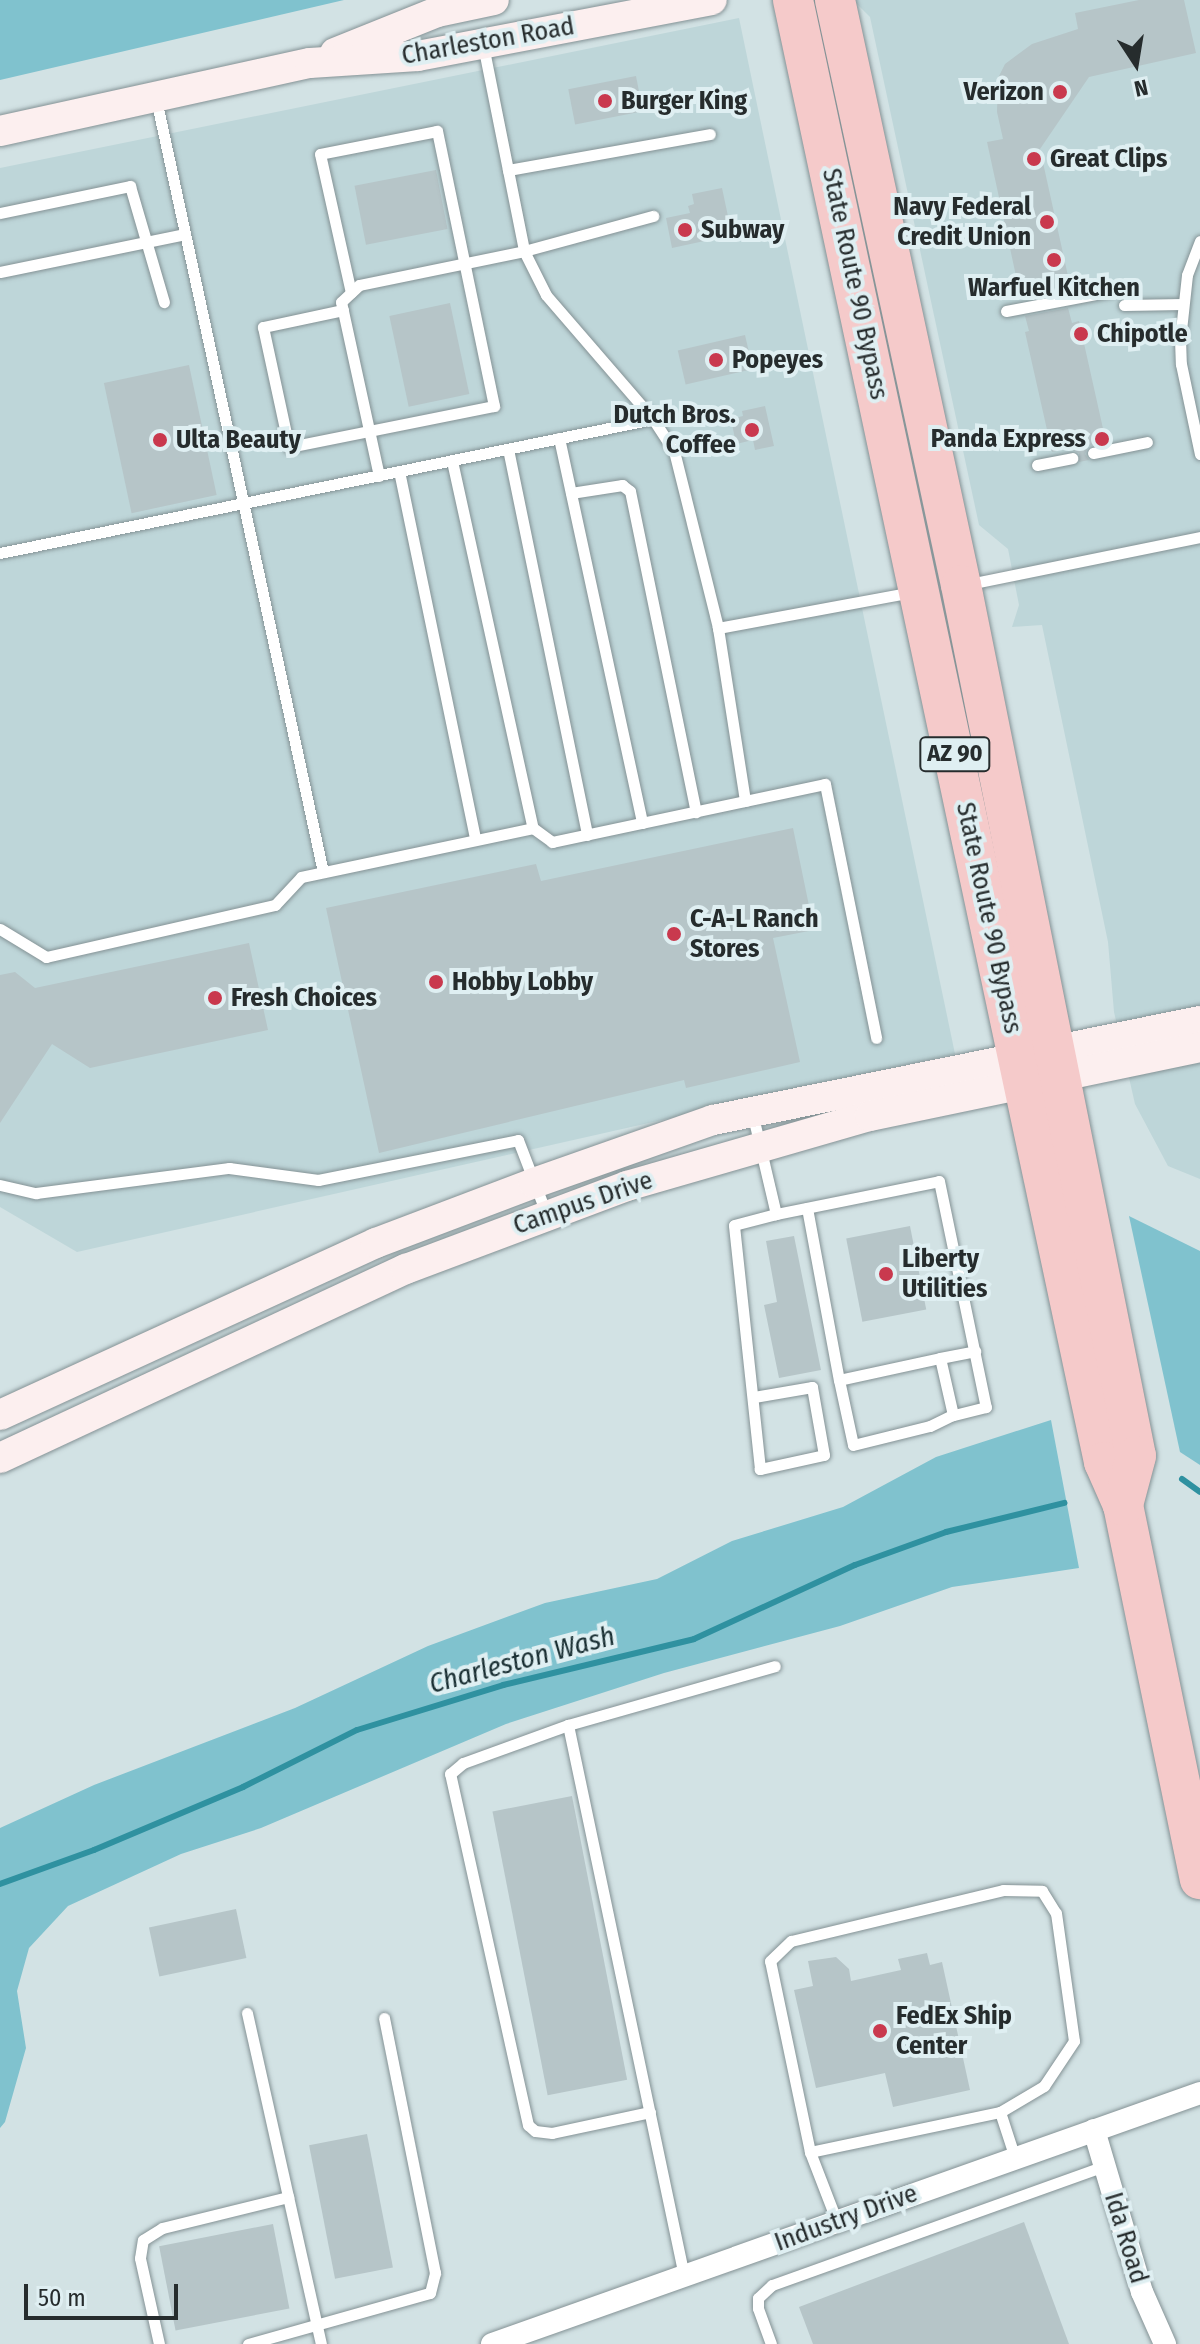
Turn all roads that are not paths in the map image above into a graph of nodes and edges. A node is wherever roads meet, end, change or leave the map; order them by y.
1 (494, 0) edge
2 (712, 0) edge
3 (793, 0) edge
4 (835, 0) edge
5 (483, 44) junction
6 (310, 63) junction
7 (155, 98) junction
8 (0, 131) edge
9 (710, 134) dead end
10 (508, 170) junction
11 (0, 213) edge
12 (653, 216) dead end
13 (185, 234) junction
14 (149, 241) junction
15 (1200, 241) edge
16 (524, 251) junction
17 (463, 263) junction
18 (0, 272) edge
19 (1122, 289) dead end
20 (351, 293) junction
21 (164, 302) dead end
22 (1183, 304) junction
23 (1124, 305) dead end
24 (343, 310) junction
25 (1006, 311) dead end
26 (653, 419) junction
27 (369, 433) junction
28 (559, 438) junction
29 (1147, 442) dead end
30 (508, 449) junction
31 (1093, 453) dead end
32 (1200, 454) edge
33 (1072, 458) dead end
34 (452, 461) junction
35 (1037, 465) dead end
36 (399, 471) junction
37 (379, 476) junction
38 (571, 493) junction
39 (245, 504) junction
40 (1200, 537) edge
41 (0, 553) edge
42 (961, 585) junction
43 (920, 590) junction
44 (718, 628) junction
45 (745, 801) junction
46 (696, 812) junction
47 (642, 823) junction
48 (533, 828) junction
49 (587, 835) junction
50 (475, 839) junction
51 (323, 872) junction
52 (0, 929) edge
53 (1200, 1021) edge
54 (876, 1038) dead end
55 (1200, 1047) edge
56 (1040, 1068) junction
57 (752, 1112) junction
58 (760, 1146) junction
59 (534, 1183) junction
60 (0, 1185) edge
61 (807, 1208) junction
62 (776, 1214) junction
63 (547, 1215) junction
64 (975, 1351) junction
65 (940, 1358) junction
66 (839, 1380) junction
67 (754, 1397) junction
68 (0, 1415) edge
69 (953, 1415) junction
70 (0, 1458) edge
71 (775, 1666) dead end
72 (568, 1725) junction
73 (1200, 1879) edge
74 (247, 2013) dead end
75 (384, 2018) dead end
76 (1200, 2093) edge
77 (650, 2112) junction
78 (1000, 2112) junction
79 (1094, 2130) junction
80 (810, 2152) junction
81 (1015, 2158) junction
82 (1104, 2166) junction
83 (288, 2197) junction
84 (837, 2222) junction
85 (684, 2276) junction
86 (316, 2324) junction
87 (159, 2344) edge
88 (248, 2344) edge
89 (321, 2344) edge
90 (492, 2344) edge
91 (771, 2344) edge
92 (1165, 2344) edge

1 - 6 street, Charleston Road
2 - 5 street, Charleston Road
3 - 43 highway, State Route 90 Bypass / AZ 90
4 - 42 highway, State Route 90 Bypass / AZ 90
5 - 6 street, Charleston Road
5 - 10 lane
6 - 7 street, Charleston Road
7 - 8 street, Charleston Road
7 - 13 lane
9 - 10 lane
10 - 16 lane
11 - 14 lane
12 - 16 lane
13 - 14 lane
13 - 39 lane
14 - 18 lane
14 - 21 lane
15 - 22 lane
16 - 17 lane
16 - 26 lane
17 - 20 lane
17 - 20 lane
17 - 27 lane
19 - 25 lane
20 - 24 lane
22 - 23 lane
22 - 32 lane
24 - 27 lane
24 - 27 lane
26 - 28 lane
26 - 44 lane
27 - 37 lane
28 - 30 lane
28 - 38 lane
29 - 31 lane
30 - 34 lane
30 - 49 lane
33 - 35 lane
34 - 36 lane
34 - 48 lane
36 - 37 lane
36 - 50 lane
37 - 39 lane
38 - 46 lane
38 - 47 lane
39 - 41 lane
39 - 51 lane
40 - 42 lane
42 - 56 highway, State Route 90 Bypass / AZ 90
43 - 44 lane
43 - 56 highway, State Route 90 Bypass / AZ 90
44 - 45 lane
45 - 46 lane
45 - 54 lane
46 - 47 lane
47 - 49 lane
48 - 49 lane
48 - 50 lane
50 - 51 lane
51 - 52 lane
53 - 56 street, Campus Drive
55 - 56 street, Campus Drive
56 - 57 street, Campus Drive
56 - 58 street, Campus Drive
56 - 73 highway, State Route 90 Bypass / AZ 90
57 - 58 lane
57 - 59 street, Campus Drive
58 - 62 lane
58 - 63 street, Campus Drive
59 - 60 lane
59 - 63 lane
59 - 68 street, Campus Drive
61 - 62 lane
61 - 64 lane
61 - 66 lane
62 - 67 lane
63 - 70 street, Campus Drive
64 - 65 lane
64 - 69 lane
65 - 66 lane
65 - 69 lane
66 - 69 lane
67 - 67 lane
71 - 72 lane
72 - 77 lane
72 - 77 lane
74 - 83 lane
75 - 86 lane
76 - 79 street, Industry Drive
77 - 85 lane
78 - 80 lane
78 - 80 lane
78 - 81 lane
79 - 81 street, Industry Drive
79 - 82 street, Ida Road
80 - 84 lane
81 - 84 street, Industry Drive
82 - 91 lane
82 - 92 street, Ida Road
83 - 86 lane
83 - 87 lane
84 - 85 street, Industry Drive
85 - 90 street, Industry Drive
86 - 88 lane
86 - 89 lane

